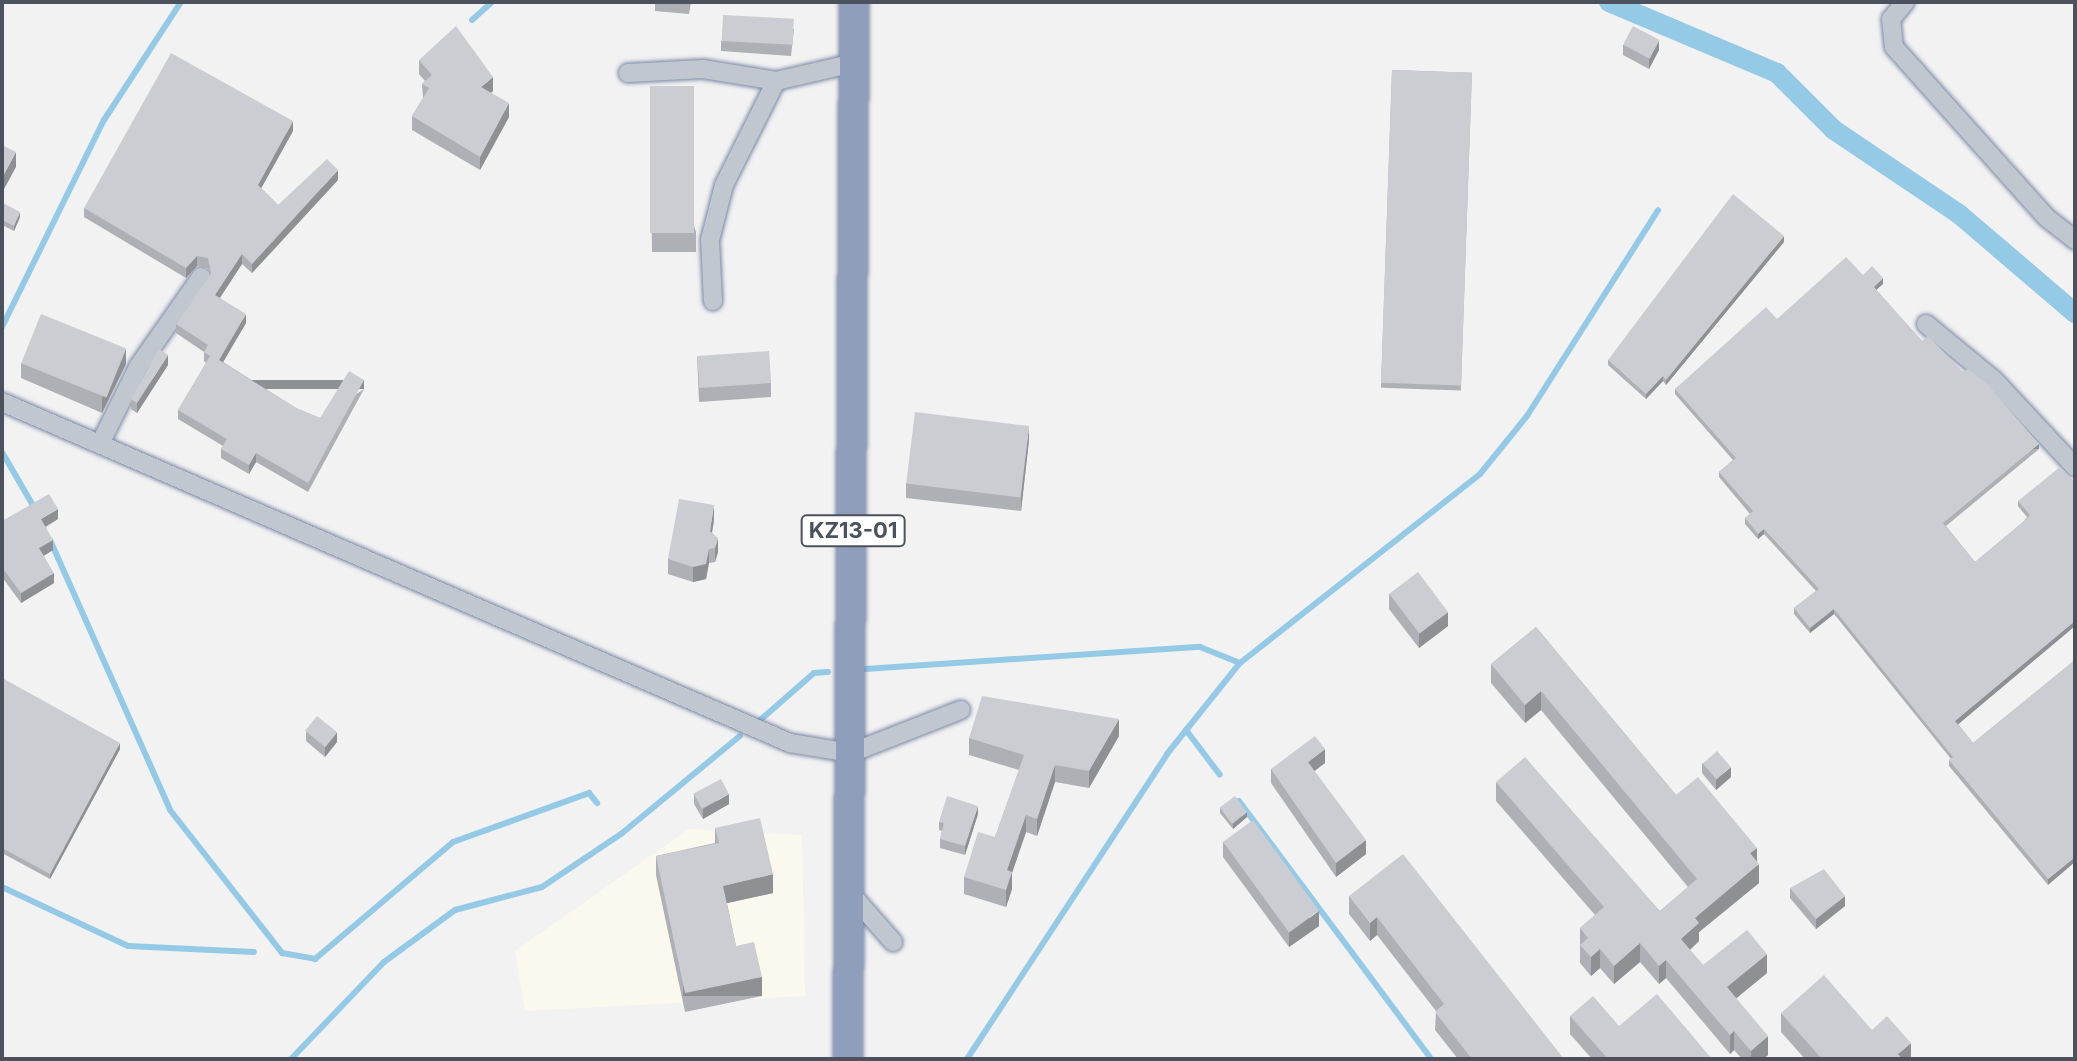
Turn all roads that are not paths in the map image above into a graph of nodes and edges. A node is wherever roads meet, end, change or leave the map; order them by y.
1 (854, 2) edge
2 (1905, 2) edge
3 (854, 63) junction
4 (628, 73) dead end
5 (776, 81) junction
6 (2075, 240) edge
7 (201, 277) dead end
8 (713, 301) dead end
9 (1926, 324) dead end
10 (2, 402) edge
11 (100, 444) junction
12 (2075, 467) edge
13 (961, 710) dead end
14 (851, 753) junction
15 (851, 894) junction
16 (893, 942) dead end
17 (848, 1059) edge

1 - 3 highway, KZ13-01
2 - 6 street
3 - 5 street
3 - 14 highway, KZ13-01
4 - 5 street
5 - 8 street
7 - 11 street
9 - 12 street
10 - 11 street
11 - 14 street
13 - 14 street
14 - 15 highway, KZ13-01
15 - 16 street
15 - 17 highway, KZ13-01

